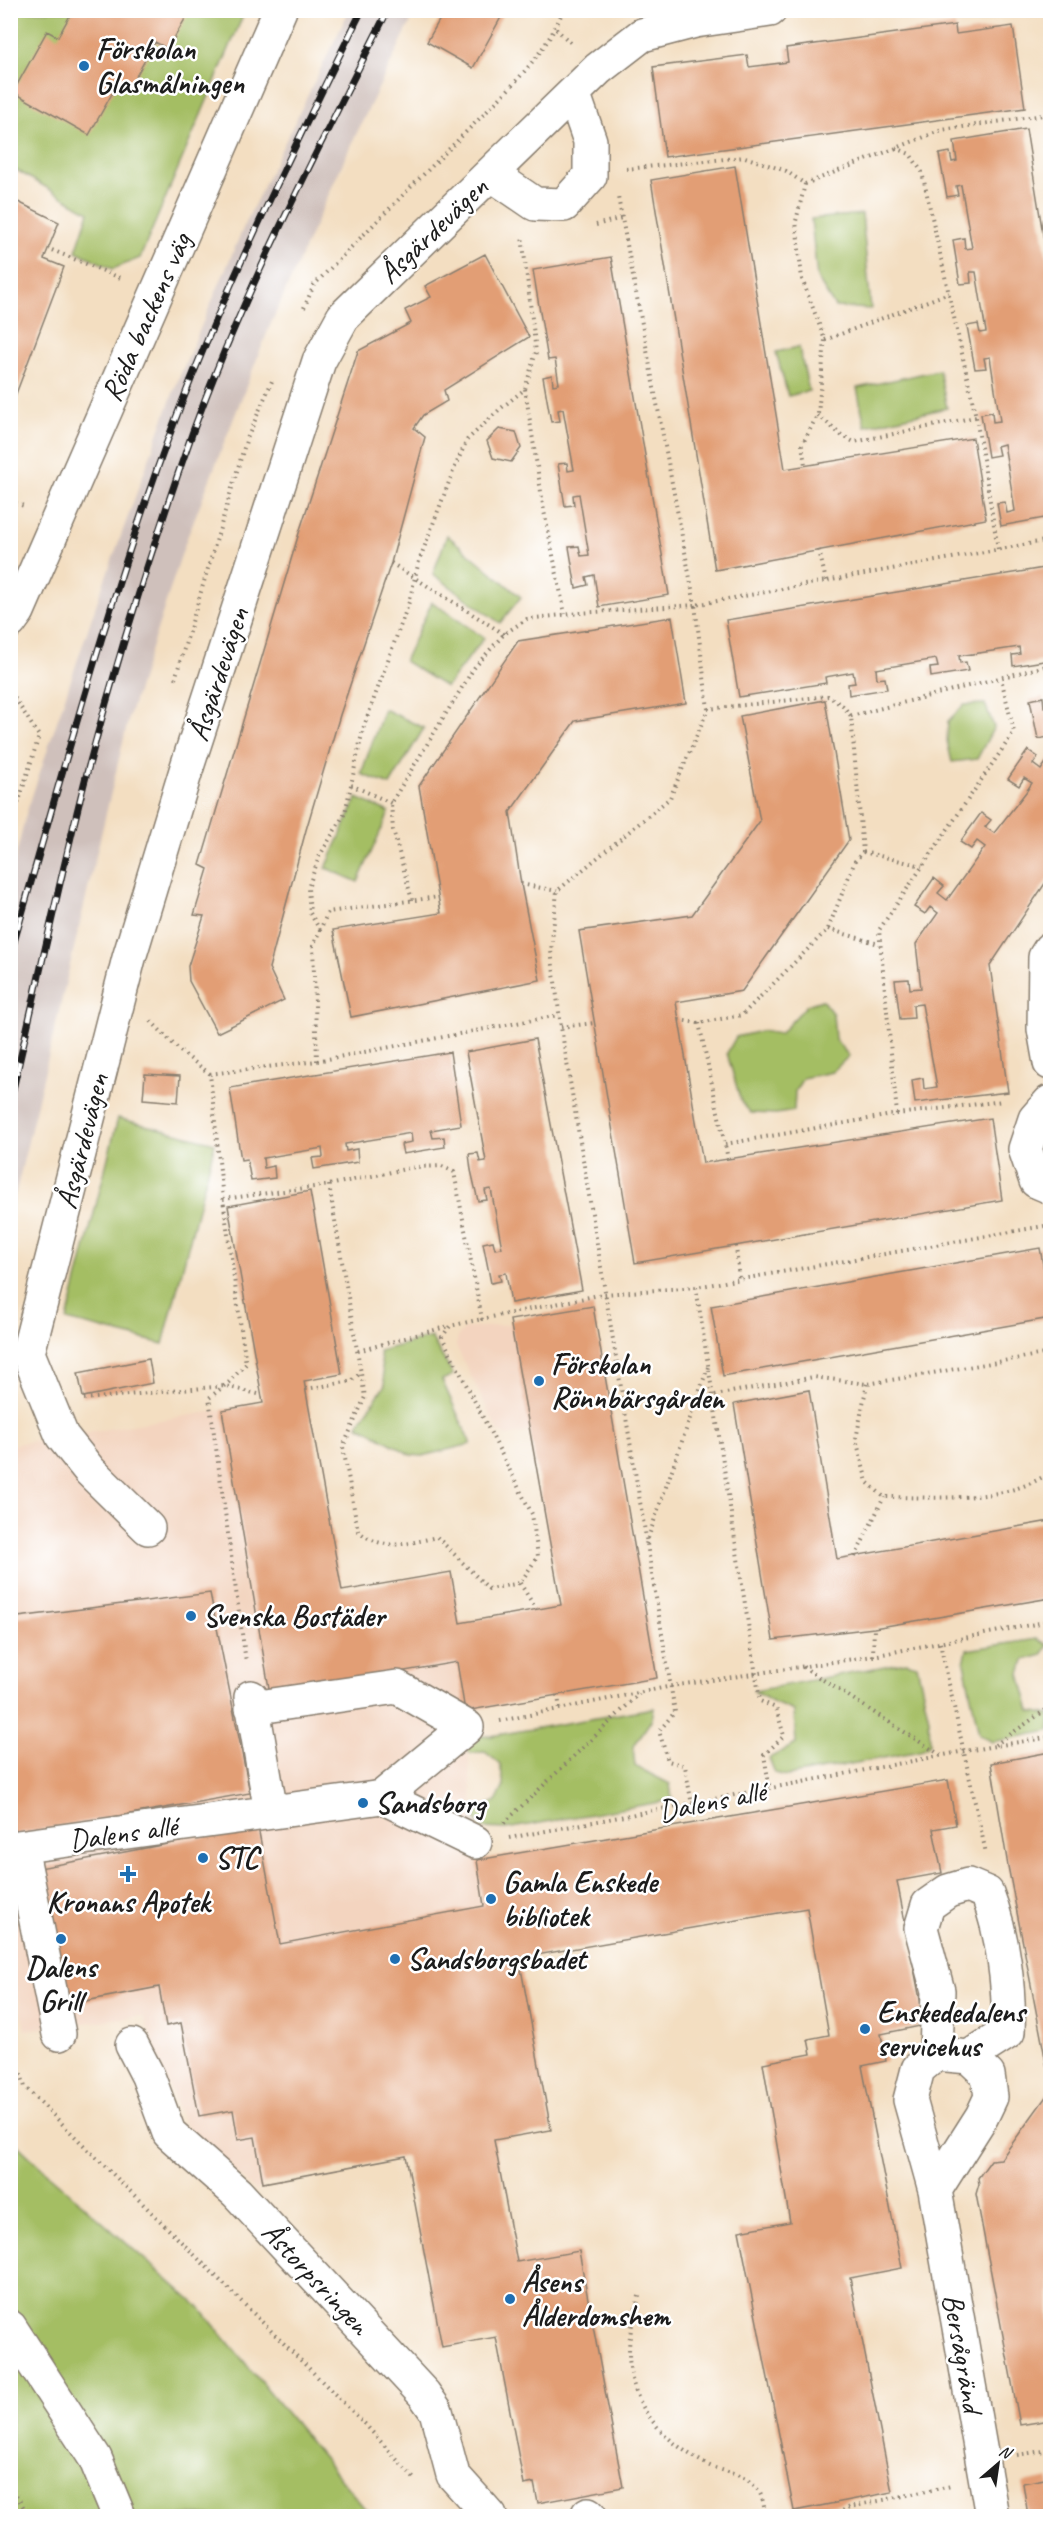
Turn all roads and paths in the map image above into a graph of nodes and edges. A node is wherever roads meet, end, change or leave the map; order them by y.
1 (280, 10) edge
2 (770, 10) edge
3 (574, 95) junction
4 (1050, 114) edge
5 (896, 148) junction
6 (614, 170) dead end
7 (491, 174) junction
8 (805, 184) junction
9 (617, 189) dead end
10 (622, 218) junction
11 (588, 227) dead end
12 (521, 229) dead end
13 (949, 293) junction
14 (825, 340) junction
15 (525, 389) junction
16 (818, 414) junction
17 (976, 417) junction
18 (805, 465) dead end
19 (1050, 540) edge
20 (998, 549) junction
21 (819, 550) dead end
22 (391, 563) dead end
23 (415, 578) junction
24 (826, 581) junction
25 (695, 605) junction
26 (565, 614) junction
27 (10, 622) edge
28 (504, 634) junction
29 (1050, 665) edge
30 (1001, 678) junction
31 (10, 687) edge
32 (708, 709) junction
33 (851, 716) junction
34 (351, 785) junction
35 (391, 803) junction
36 (10, 830) edge
37 (863, 852) junction
38 (922, 866) junction
39 (521, 884) dead end
40 (557, 891) junction
41 (438, 897) dead end
42 (412, 900) junction
43 (320, 930) junction
44 (828, 930) junction
45 (879, 944) junction
46 (1050, 949) edge
47 (121, 990) junction
48 (559, 1015) junction
49 (679, 1020) dead end
50 (594, 1023) dead end
51 (699, 1023) junction
52 (561, 1027) junction
53 (317, 1060) junction
54 (1050, 1063) edge
55 (210, 1074) junction
56 (1015, 1100) dead end
57 (1050, 1102) edge
58 (897, 1114) junction
59 (725, 1144) junction
60 (728, 1159) dead end
61 (329, 1185) junction
62 (1050, 1187) edge
63 (223, 1198) junction
64 (1050, 1225) edge
65 (736, 1246) dead end
66 (739, 1279) junction
67 (696, 1287) junction
68 (604, 1294) junction
69 (482, 1319) junction
70 (450, 1326) junction
71 (358, 1351) junction
72 (1050, 1353) edge
73 (708, 1366) junction
74 (362, 1371) junction
75 (867, 1384) junction
76 (225, 1386) junction
77 (306, 1389) dead end
78 (262, 1395) dead end
79 (715, 1395) junction
80 (47, 1402) junction
81 (1050, 1472) edge
82 (884, 1497) junction
83 (148, 1528) dead end
84 (645, 1545) junction
85 (855, 1557) dead end
86 (520, 1583) junction
87 (536, 1610) dead end
88 (1050, 1621) edge
89 (874, 1628) dead end
90 (940, 1643) junction
91 (873, 1656) junction
92 (802, 1666) junction
93 (754, 1673) junction
94 (672, 1686) junction
95 (640, 1693) junction
96 (558, 1695) dead end
97 (251, 1702) junction
98 (1050, 1707) edge
99 (560, 1711) junction
100 (467, 1727) junction
101 (1050, 1737) edge
102 (992, 1748) junction
103 (965, 1751) junction
104 (942, 1756) junction
105 (770, 1790) junction
106 (382, 1797) junction
107 (692, 1804) junction
108 (271, 1812) junction
109 (480, 1841) junction
110 (16, 1847) edge
111 (987, 1855) dead end
112 (59, 2034) dead end
113 (11, 2040) edge
114 (132, 2045) dead end
115 (936, 2054) junction
116 (969, 2057) junction
117 (935, 2190) junction
118 (639, 2296) dead end
119 (10, 2326) edge
120 (984, 2479) junction
121 (417, 2483) dead end
122 (10, 2485) edge
123 (29, 2517) edge
124 (119, 2517) edge
125 (490, 2517) edge
126 (766, 2517) edge
127 (832, 2517) edge
128 (992, 2517) edge

1 - 27 street, Röda backens väg
2 - 3 street, Åsgärdevägen
3 - 7 street, Åsgärdevägen
3 - 7 street
4 - 5 path
5 - 8 path
5 - 13 path
6 - 8 path
7 - 47 street, Åsgärdevägen
8 - 14 path
9 - 10 path
10 - 11 path
10 - 25 path
12 - 15 path
13 - 14 path
13 - 17 path
14 - 16 path
15 - 23 path
15 - 26 path
16 - 17 path
16 - 18 path
17 - 20 path
19 - 20 path
20 - 24 path
21 - 24 path
22 - 23 path
23 - 28 path
23 - 34 path
24 - 25 path
25 - 26 path
25 - 32 path
26 - 28 path
28 - 35 path
29 - 30 path
30 - 33 path
30 - 38 path
31 - 36 path
32 - 33 path
32 - 40 path
33 - 37 path
34 - 35 path
34 - 43 path
35 - 42 path
37 - 38 path
37 - 44 path
38 - 45 path
39 - 40 path
40 - 48 path
41 - 42 path
42 - 43 path
43 - 53 path
44 - 45 path
44 - 51 path
45 - 58 path
46 - 54 street
47 - 55 path
47 - 80 street, Åsgärdevägen
48 - 52 path
48 - 53 path
49 - 51 path
50 - 52 path
51 - 59 path
52 - 68 path
53 - 55 path
55 - 63 path
56 - 58 path
57 - 62 street
58 - 59 path
59 - 60 path
61 - 63 path
61 - 69 path
61 - 71 path
63 - 76 path
64 - 66 path
65 - 66 path
66 - 67 path
67 - 68 path
67 - 73 path
68 - 69 path
68 - 84 path
69 - 70 path
70 - 71 path
70 - 86 path
71 - 74 path
72 - 75 path
73 - 79 path
73 - 84 path
74 - 77 path
74 - 86 path
75 - 79 path
75 - 82 path
76 - 78 path
76 - 80 path
76 - 97 path
79 - 93 path
80 - 83 street, Åsgärdevägen
81 - 82 path
82 - 85 path
84 - 94 path
86 - 87 path
88 - 90 path
89 - 91 path
90 - 91 path
90 - 103 path
91 - 92 path
92 - 93 path
92 - 104 path
93 - 94 path
93 - 105 path
94 - 95 path
94 - 107 path
95 - 99 path
95 - 109 path
96 - 99 path
97 - 100 street
97 - 108 street
98 - 102 path
99 - 100 path
100 - 106 street
101 - 102 path, Dalens allé
102 - 103 path, Dalens allé
103 - 104 path, Dalens allé
103 - 111 path
104 - 105 path, Dalens allé
105 - 107 path, Dalens allé
106 - 108 street, Dalens allé
106 - 109 street
107 - 109 path, Dalens allé
108 - 110 street, Dalens allé
110 - 112 street
113 - 121 path
114 - 125 street, Åstorpsringen
115 - 116 street
115 - 116 street
115 - 117 street, Bersågränd
116 - 117 street
117 - 120 street, Bersågränd
118 - 126 path
119 - 124 street
120 - 127 path
120 - 128 street, Bersågränd
122 - 123 path

